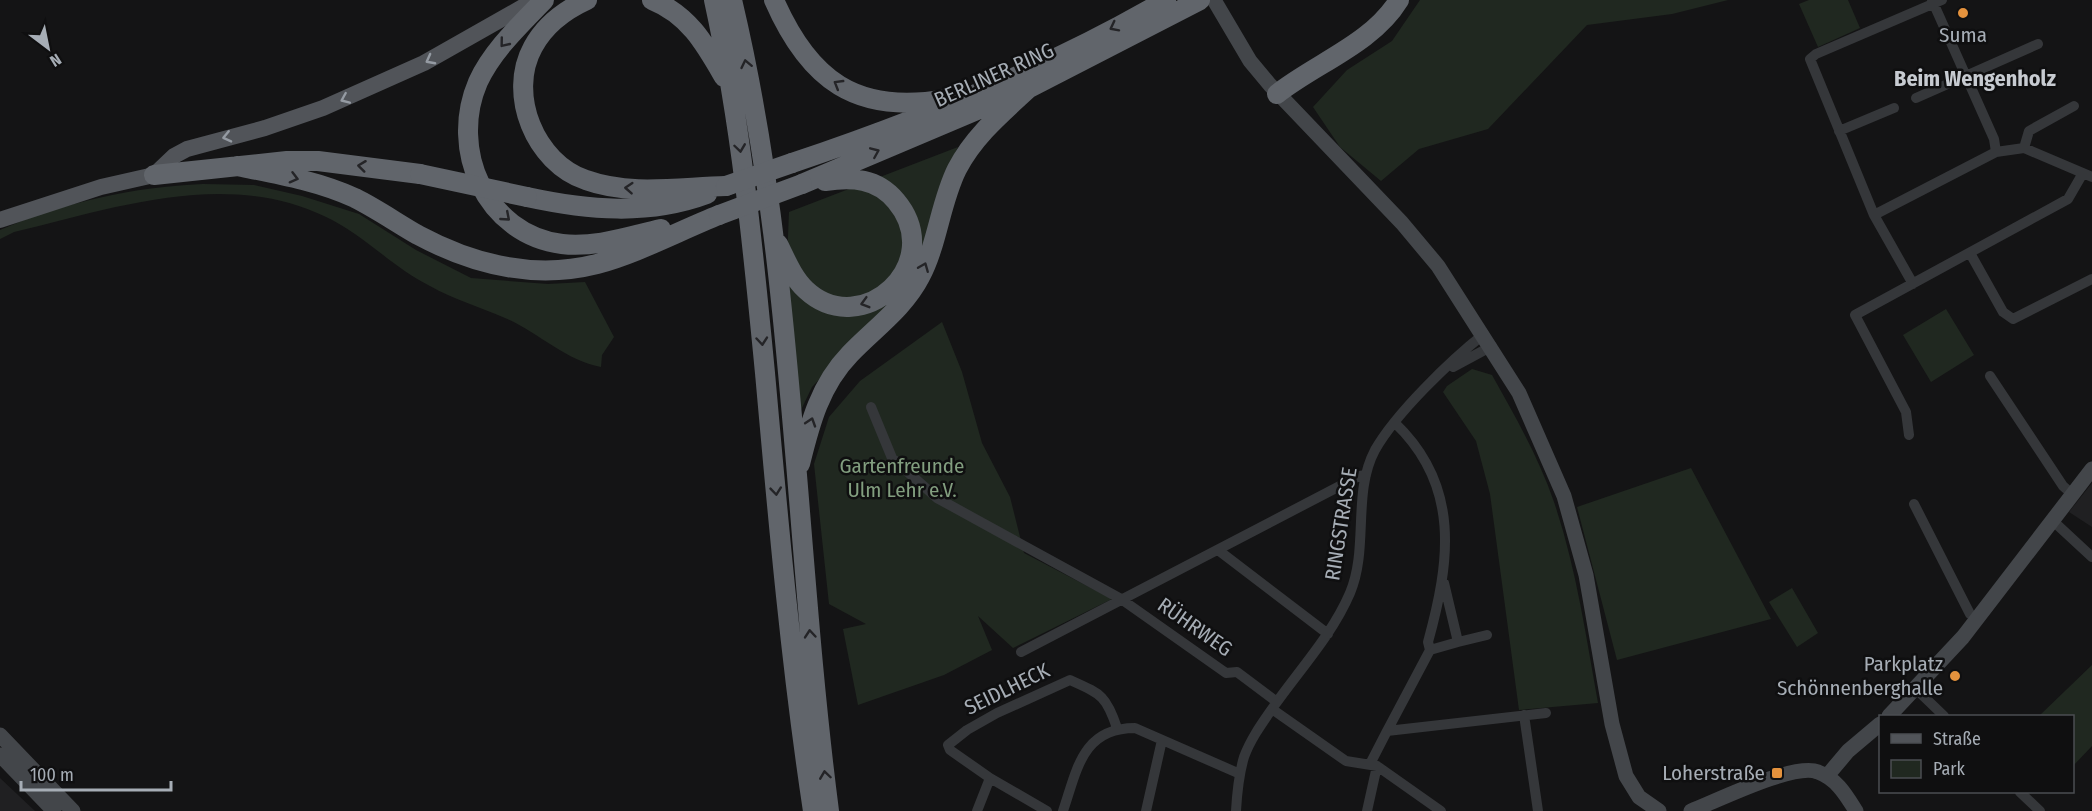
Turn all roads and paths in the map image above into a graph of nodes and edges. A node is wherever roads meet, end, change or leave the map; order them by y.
1 (535, 0) edge
2 (544, 0) edge
3 (587, 0) edge
4 (652, 0) edge
5 (714, 0) edge
6 (732, 0) edge
7 (774, 0) edge
8 (1166, 0) edge
9 (1200, 0) edge
10 (1214, 0) edge
11 (1387, 0) edge
12 (1400, 0) edge
13 (1936, 1) edge
14 (1378, 24) junction
15 (2038, 44) dead end
16 (1965, 76) junction
17 (1029, 88) junction
18 (732, 90) junction
19 (974, 94) junction
20 (1277, 94) junction
21 (1916, 98) dead end
22 (2074, 106) dead end
23 (1894, 108) dead end
24 (1839, 131) junction
25 (2024, 148) junction
26 (1996, 152) junction
27 (237, 166) junction
28 (154, 175) junction
29 (2088, 175) edge
30 (802, 184) junction
31 (691, 193) junction
32 (719, 215) junction
33 (1874, 215) junction
34 (0, 220) edge
35 (772, 231) junction
36 (1970, 253) junction
37 (2092, 279) edge
38 (1913, 284) junction
39 (1488, 340) junction
40 (1990, 376) dead end
41 (871, 407) dead end
42 (1395, 423) junction
43 (1909, 435) dead end
44 (2092, 469) edge
45 (1366, 475) junction
46 (796, 478) junction
47 (2072, 494) junction
48 (1914, 504) dead end
49 (2052, 520) junction
50 (1218, 550) junction
51 (2092, 556) edge
52 (1443, 580) junction
53 (1120, 599) junction
54 (1977, 618) junction
55 (1328, 634) junction
56 (1487, 635) dead end
57 (1458, 642) junction
58 (1430, 650) junction
59 (1021, 652) dead end
60 (1917, 690) junction
61 (1275, 706) junction
62 (1546, 712) dead end
63 (1524, 715) junction
64 (1891, 715) edge
65 (1942, 715) edge
66 (1879, 726) edge
67 (1117, 728) junction
68 (1387, 731) junction
69 (1, 734) edge
70 (1162, 740) junction
71 (0, 755) edge
72 (1374, 765) junction
73 (1240, 774) junction
74 (1827, 776) junction
75 (990, 778) junction
76 (2021, 793) edge
77 (54, 811) edge
78 (73, 811) edge
79 (813, 811) edge
80 (830, 811) edge
81 (977, 811) edge
82 (1047, 811) edge
83 (1063, 811) edge
84 (1146, 811) edge
85 (1236, 811) edge
86 (1367, 811) edge
87 (1442, 811) edge
88 (1538, 811) edge
89 (1659, 811) edge
90 (1691, 811) edge
91 (1856, 811) edge
92 (2040, 811) edge

1 -> 28 main road
2 -> 32 highway
31 -> 3 highway
4 - 18 highway
5 - 18 highway
35 -> 6 highway
19 -> 7 highway
8 -> 19 highway, BERLINER RING
9 - 17 highway, BERLINER RING
10 - 20 street
11 - 14 highway
12 - 14 highway
13 - 16 street
13 - 24 street
14 - 20 highway
15 - 16 street
16 - 21 street
16 - 26 street
30 -> 17 highway, BERLINER RING
46 -> 17 highway
18 -> 79 highway
19 - 31 highway, BERLINER RING, bridge
20 - 39 street
22 - 25 street
23 - 24 street
24 - 33 street
25 - 26 street
25 - 29 street
26 - 33 street
27 - 28 highway
31 -> 27 highway, bridge
27 -> 32 highway
28 - 34 main road
29 - 36 street
30 - 32 highway, bridge
30 -> 35 highway
33 - 38 street
35 - 46 highway
36 - 37 street
36 - 38 street
38 - 43 street
39 - 42 street, RINGSTRASSE
39 - 89 street
40 - 47 street
41 - 53 street, RÜHRWEG
42 - 45 street, RINGSTRASSE
42 - 52 street
44 - 47 street
45 - 50 street
45 - 55 street, RINGSTRASSE
80 -> 46 highway
47 - 49 street
48 - 54 street
49 - 51 street
49 - 54 street
50 - 53 street
50 - 55 street
52 - 57 street
52 - 58 street
53 - 59 street
53 - 61 street, RÜHRWEG
54 - 60 street
55 - 61 street, RINGSTRASSE
56 - 57 street
57 - 58 street
58 - 68 street
60 - 64 street
60 - 65 street
61 - 72 street, RÜHRWEG
61 - 73 street, RINGSTRASSE
62 - 63 street
63 - 68 street
63 - 88 street
66 - 74 street
67 - 70 street
67 - 75 street, SEIDLHECK
67 - 83 street
68 - 72 street
69 - 78 street
70 - 73 street
70 - 84 street
71 - 77 street
72 - 86 street
72 - 87 street, RÜHRWEG
73 - 85 street, RINGSTRASSE
74 - 90 street
74 - 91 street
75 - 81 street
75 - 82 street, SEIDLHECK
76 - 92 street

